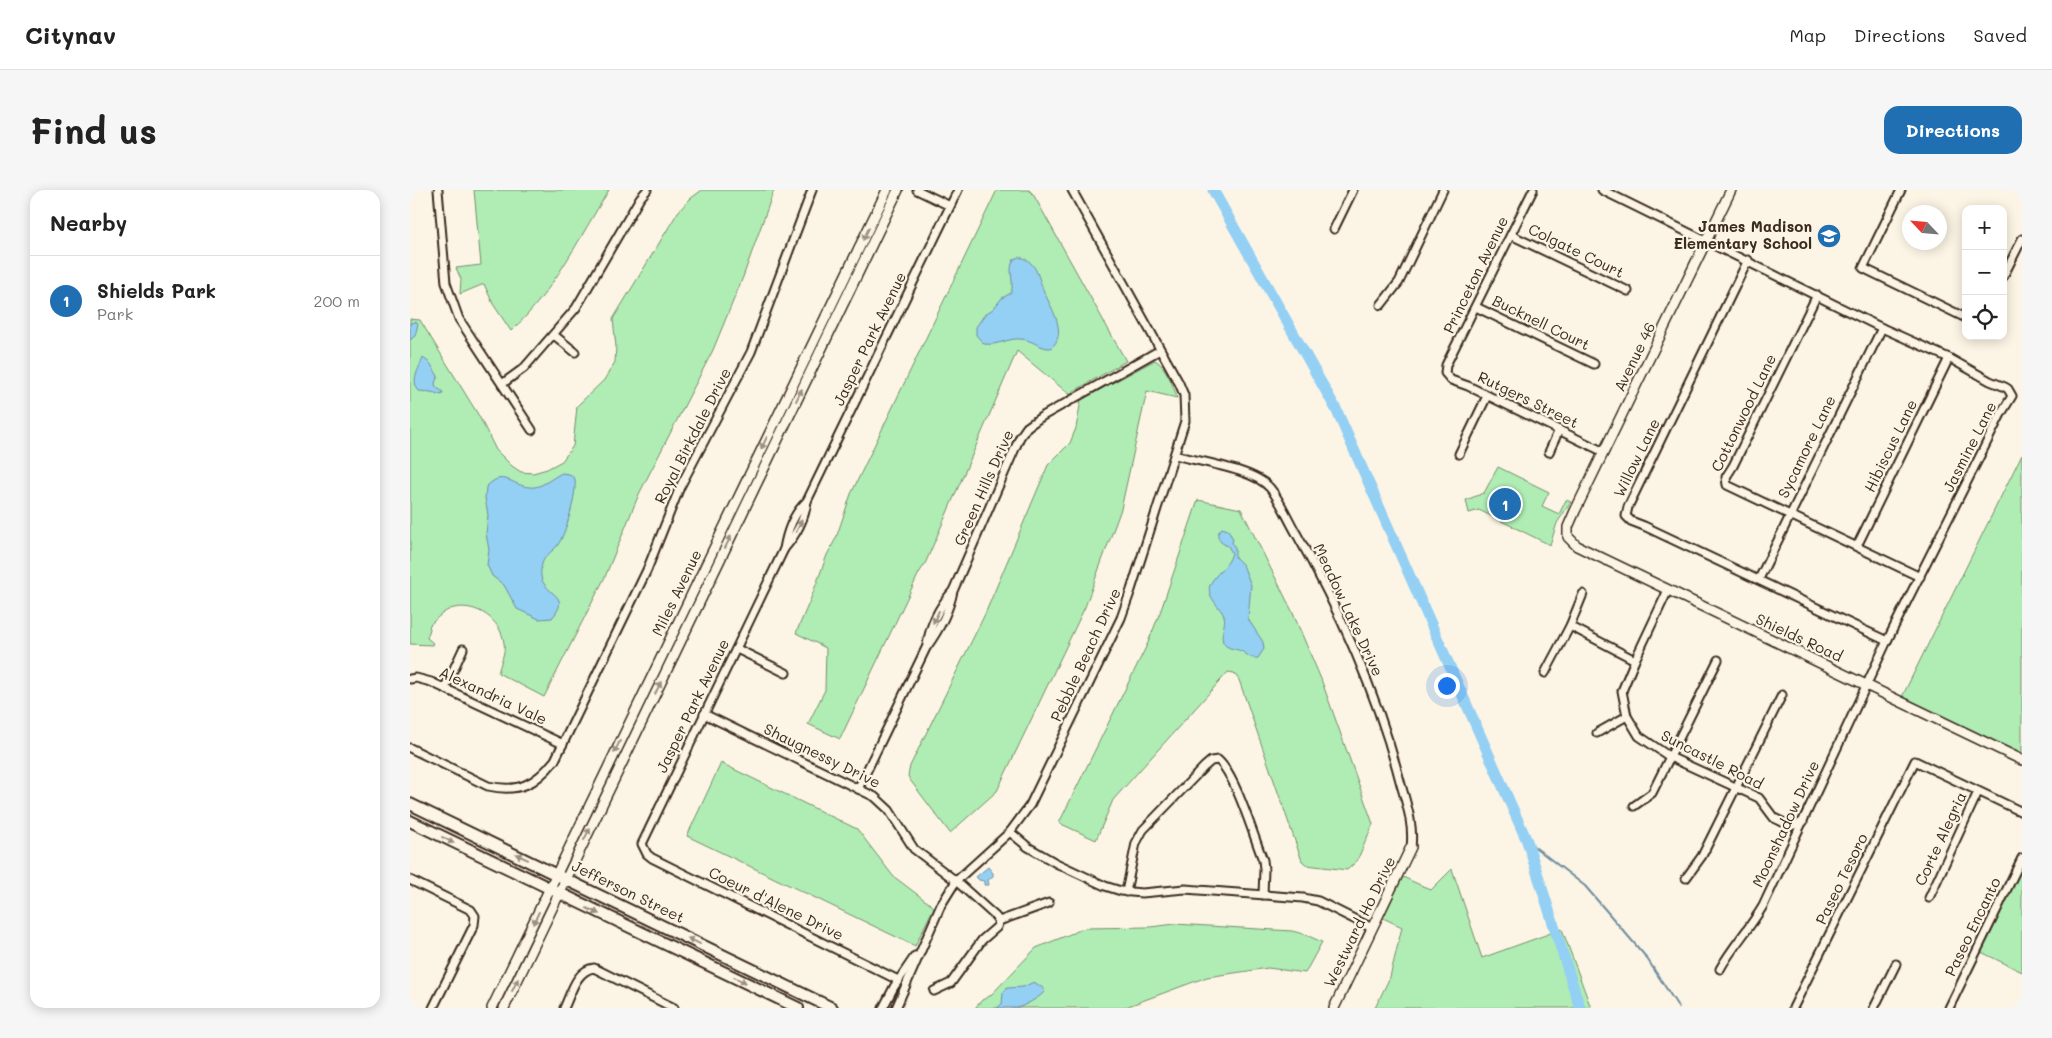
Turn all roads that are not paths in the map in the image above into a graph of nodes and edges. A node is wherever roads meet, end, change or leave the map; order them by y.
1 (438, 190) edge
2 (648, 190) edge
3 (812, 190) edge
4 (887, 190) edge
5 (898, 190) edge
6 (917, 190) edge
7 (958, 190) edge
8 (1072, 190) edge
9 (1353, 190) edge
10 (1443, 190) edge
11 (1533, 190) edge
12 (1602, 190) edge
13 (1731, 190) edge
14 (1901, 190) edge
15 (950, 206) junction
16 (1334, 229) dead end
17 (1511, 235) junction
18 (2022, 238) edge
19 (1707, 240) junction
20 (1748, 260) junction
21 (2007, 269) edge
22 (1628, 291) dead end
23 (1817, 295) junction
24 (1381, 305) dead end
25 (1476, 307) junction
26 (1962, 316) edge
27 (1882, 328) junction
28 (554, 335) junction
29 (1158, 346) junction
30 (576, 352) dead end
31 (1949, 358) junction
32 (1594, 364) dead end
33 (1444, 371) joint
34 (502, 384) junction
35 (1487, 396) junction
36 (532, 430) dead end
37 (1559, 430) junction
38 (1549, 452) dead end
39 (1604, 452) junction
40 (1459, 454) dead end
41 (1175, 455) junction
42 (1789, 514) junction
43 (1568, 537) joint
44 (1857, 546) junction
45 (1920, 577) junction
46 (1759, 580) junction
47 (1668, 590) junction
48 (1583, 594) dead end
49 (1570, 626) junction
50 (1887, 641) junction
51 (463, 649) dead end
52 (737, 649) junction
53 (1635, 660) junction
54 (1718, 660) dead end
55 (786, 673) dead end
56 (1545, 673) dead end
57 (410, 679) edge
58 (1866, 685) junction
59 (445, 688) junction
60 (1782, 695) dead end
61 (704, 714) junction
62 (1626, 716) junction
63 (1597, 733) dead end
64 (562, 744) junction
65 (410, 748) edge
66 (1670, 757) junction
67 (2022, 760) edge
68 (1737, 787) junction
69 (858, 789) junction
70 (1978, 792) junction
71 (410, 804) edge
72 (1634, 806) dead end
73 (2022, 812) edge
74 (410, 821) edge
75 (1803, 822) junction
76 (1010, 832) junction
77 (1411, 847) joint
78 (644, 849) joint
79 (2022, 858) edge
80 (562, 876) junction
81 (1686, 878) dead end
82 (956, 881) junction
83 (411, 883) edge
84 (554, 892) junction
85 (1126, 892) junction
86 (1263, 895) junction
87 (1929, 898) dead end
88 (1049, 902) dead end
89 (999, 921) junction
90 (1372, 928) junction
91 (922, 947) junction
92 (1896, 964) dead end
93 (1720, 969) dead end
94 (898, 980) junction
95 (934, 991) dead end
96 (432, 1008) edge
97 (492, 1008) edge
98 (504, 1008) edge
99 (564, 1008) edge
100 (674, 1008) edge
101 (798, 1008) edge
102 (832, 1008) edge
103 (883, 1008) edge
104 (896, 1008) edge
105 (1334, 1008) edge
106 (1793, 1008) edge
107 (1874, 1008) edge
108 (1949, 1008) edge

1 - 34 street
2 - 28 street
3 - 64 street, Royal Birkdale Drive
4 -> 80 street, Miles Avenue
80 -> 5 street, Miles Avenue
6 - 15 street
7 - 15 street, Jasper Park Avenue
8 - 29 street, Pebble Beach Drive
9 - 16 street
10 - 24 street
11 - 17 street, Princeton Avenue
12 - 19 street, Jasmine Lane
13 - 19 street, Avenue 46
14 - 26 street
15 - 52 street, Jasper Park Avenue
17 - 22 street, Colgate Court
17 - 25 street, Princeton Avenue
18 - 21 street
19 - 20 street, Jasmine Lane
19 - 39 street, Avenue 46
20 - 23 street, Jasmine Lane
20 - 46 street, Willow Lane
23 - 27 street, Jasmine Lane
23 - 42 street, Cottonwood Lane
25 - 32 street, Bucknell Court
25 - 33 street, Princeton Avenue
27 - 31 street, Jasmine Lane
27 - 42 street, Sycamore Lane
28 - 30 street
28 - 34 street
29 - 41 street, Pebble Beach Drive
29 - 69 street, Green Hills Drive
31 - 44 street, Hibiscus Lane
31 - 45 street, Jasmine Lane
33 - 35 street, Rutgers Street
34 - 36 street
35 - 37 street, Rutgers Street
35 - 40 street
37 - 38 street
37 - 39 street, Rutgers Street
39 - 43 street, Avenue 46
41 - 76 street, Pebble Beach Drive
41 - 77 street, Meadow Lake Drive
42 - 44 street, Cottonwood Lane
42 - 46 street, Sycamore Lane
43 - 47 street, Shields Road
44 - 45 street, Cottonwood Lane
45 - 50 street, Jasmine Lane
46 - 50 street, Willow Lane
47 - 53 street, Suncastle Road
47 - 58 street, Shields Road
48 - 49 street
49 - 53 street
49 - 56 street
50 - 58 street, Jasmine Lane
51 - 59 street
52 - 55 street
52 - 61 street, Jasper Park Avenue
53 - 62 street, Suncastle Road
54 - 66 street
57 - 59 street, Alexandria Vale
58 - 67 street, Shields Road
58 - 75 street, Moonshadow Drive
59 - 64 street, Alexandria Vale
60 - 68 street
61 - 69 street, Shaugnessy Drive
61 - 78 street, Jasper Park Avenue
62 - 63 street
62 - 66 street, Suncastle Road
64 - 65 street, Royal Birkdale Drive
66 - 68 street, Suncastle Road
66 - 72 street
68 - 75 street, Suncastle Road
68 - 81 street
69 - 82 street, Shaugnessy Drive
70 - 73 street
70 - 87 street, Corte Alegria
70 - 106 street, Paseo Tesoro
80 -> 71 main road, Jefferson Street
74 -> 84 main road, Jefferson Street
75 - 93 street, Moonshadow Drive
76 - 82 street, Pebble Beach Drive
76 - 85 street
77 - 90 street, Westward Ho Drive
78 - 94 street, Coeur d'Alene Drive
79 - 108 street, Paseo Encanto
80 - 84 street, Miles Avenue
102 -> 80 main road, Jefferson Street
82 - 89 street, Shaugnessy Drive
82 - 91 street, Pebble Beach Drive
83 - 96 street
84 -> 97 street, Miles Avenue
98 -> 84 street, Miles Avenue
84 -> 101 main road, Jefferson Street
85 - 86 street
85 - 86 street
86 - 90 street
88 - 89 street
89 - 95 street
90 - 105 street, Westward Ho Drive
91 - 94 street
91 - 104 street
92 - 107 street
94 - 103 street
99 - 100 street

